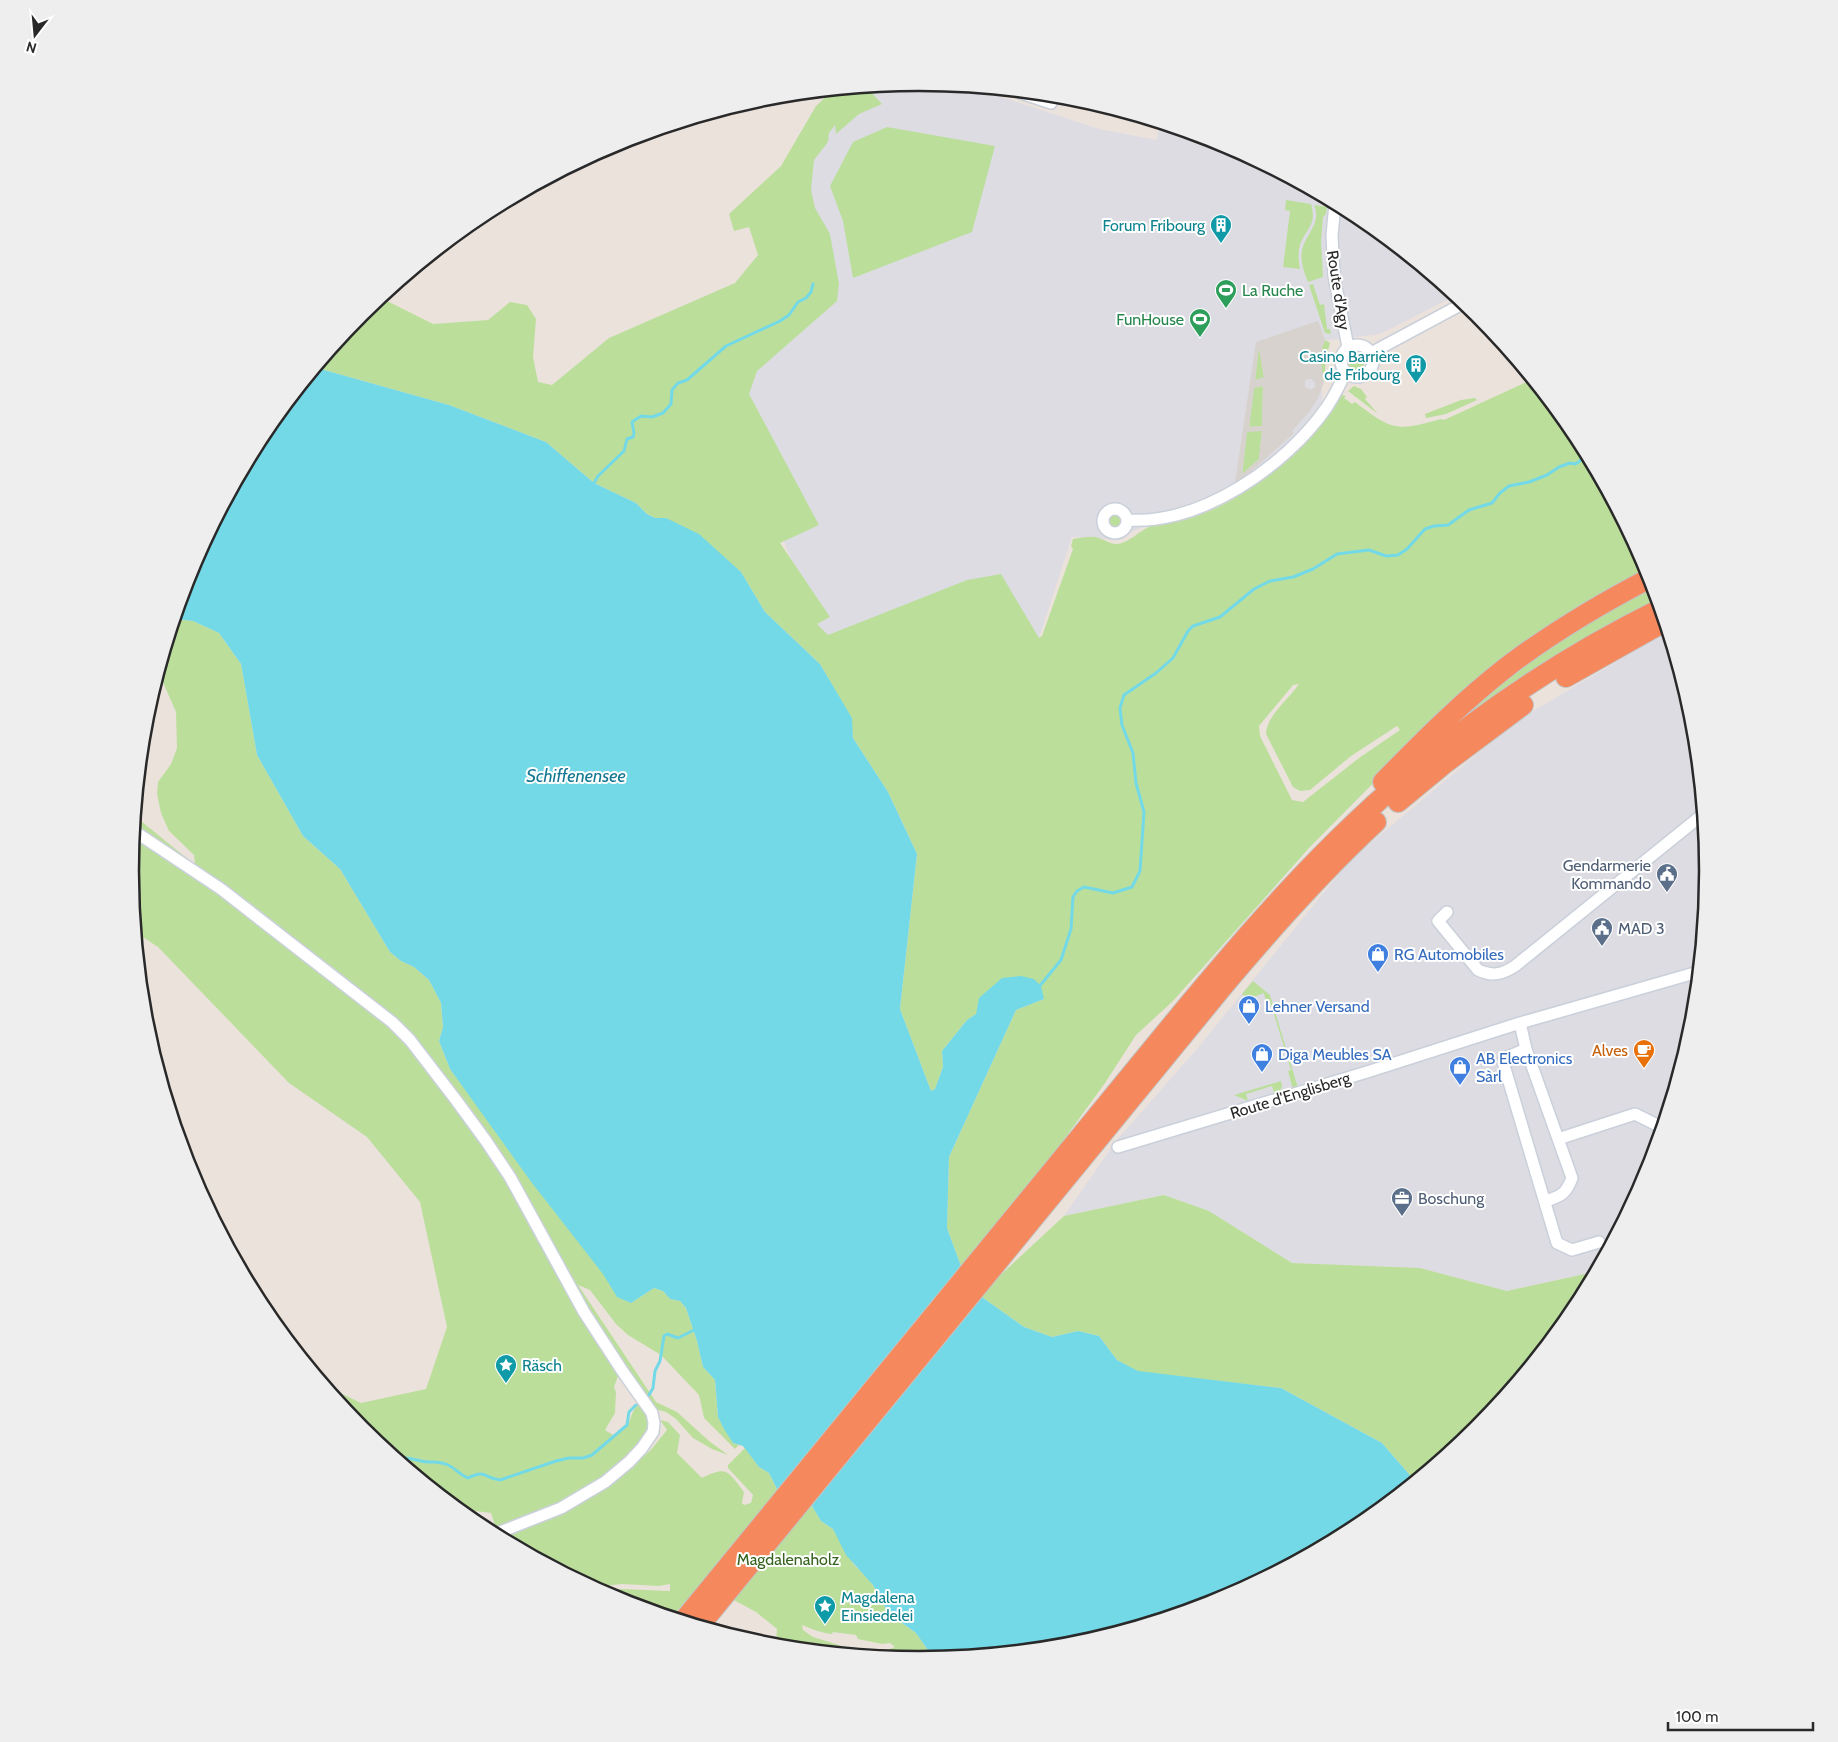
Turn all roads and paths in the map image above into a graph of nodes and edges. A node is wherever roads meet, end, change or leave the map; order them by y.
1 (1334, 212) edge
2 (1456, 307) edge
3 (1348, 347) junction
4 (1371, 353) junction
5 (1345, 373) junction
6 (1128, 520) dead end
7 (1642, 582) edge
8 (1654, 612) edge
9 (1658, 625) edge
10 (1697, 819) edge
11 (140, 835) edge
12 (1279, 900) junction
13 (1447, 912) dead end
14 (1692, 974) edge
15 (1520, 1023) junction
16 (1526, 1049) junction
17 (1656, 1125) edge
18 (1558, 1139) junction
19 (1118, 1147) dead end
20 (1546, 1201) junction
21 (1600, 1242) dead end
22 (997, 1249) junction
23 (504, 1530) edge
24 (716, 1593) junction
25 (689, 1616) edge
26 (702, 1620) edge

1 - 3 street, Route d'Agy
2 - 4 street
3 - 4 street
3 - 5 street
4 - 5 street
5 - 6 street
7 - 12 highway
8 - 12 highway
9 - 22 highway
10 - 13 street
11 - 23 street
12 - 22 highway
14 - 15 street, Route d'Englisberg
15 - 16 street
15 - 19 street, Route d'Englisberg
16 - 18 street
16 - 20 street
17 - 18 street
18 - 20 street
20 - 21 street
22 - 24 highway
24 - 25 highway
24 - 26 highway

